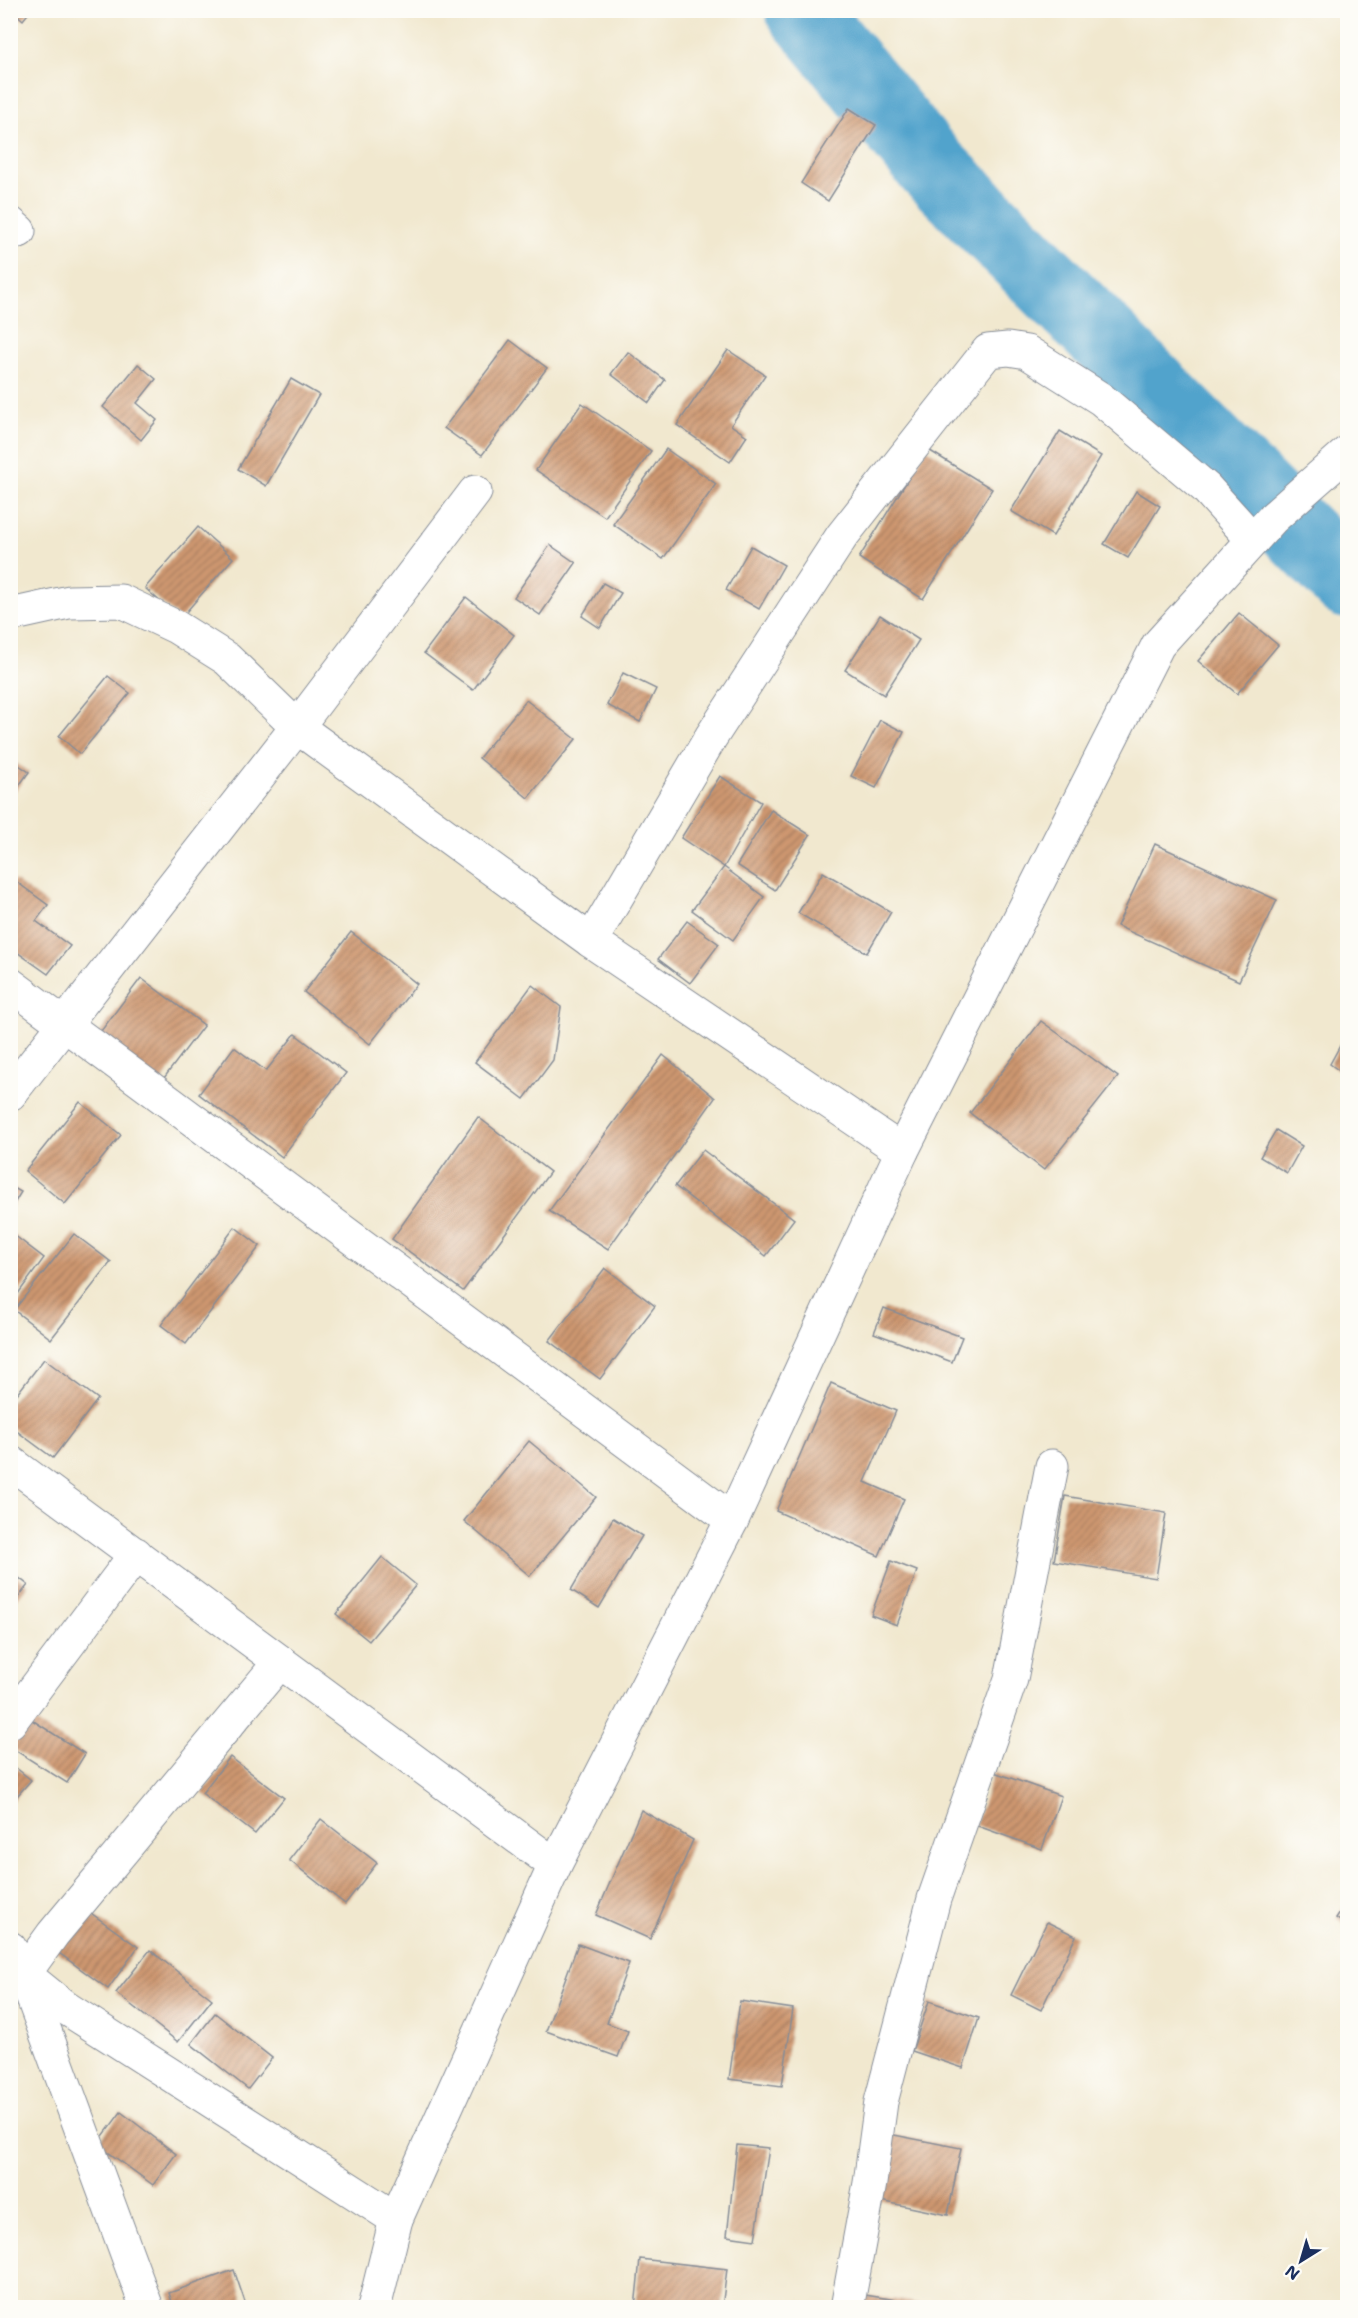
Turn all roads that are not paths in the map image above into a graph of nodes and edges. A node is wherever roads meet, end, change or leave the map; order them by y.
1 (1340, 459) edge
2 (475, 492) dead end
3 (1263, 529) junction
4 (10, 615) edge
5 (297, 727) junction
6 (591, 941) junction
7 (10, 984) edge
8 (63, 1024) junction
9 (10, 1094) edge
10 (902, 1151) junction
11 (10, 1462) edge
12 (1052, 1466) dead end
13 (732, 1520) junction
14 (136, 1554) junction
15 (280, 1662) junction
16 (10, 1722) edge
17 (555, 1865) junction
18 (17, 1961) edge
19 (396, 2219) junction
20 (147, 2307) edge
21 (374, 2307) edge
22 (847, 2307) edge

1 - 3 street
2 - 5 street
3 - 6 street
3 - 10 street
4 - 5 street
5 - 6 street
5 - 8 street
6 - 10 street
7 - 8 street
8 - 9 street
8 - 13 street
10 - 13 street
11 - 14 street
12 - 22 street
13 - 17 street
14 - 15 street
14 - 16 street
15 - 17 street
15 - 18 street
17 - 19 street
18 - 19 street
18 - 20 street
19 - 21 street

